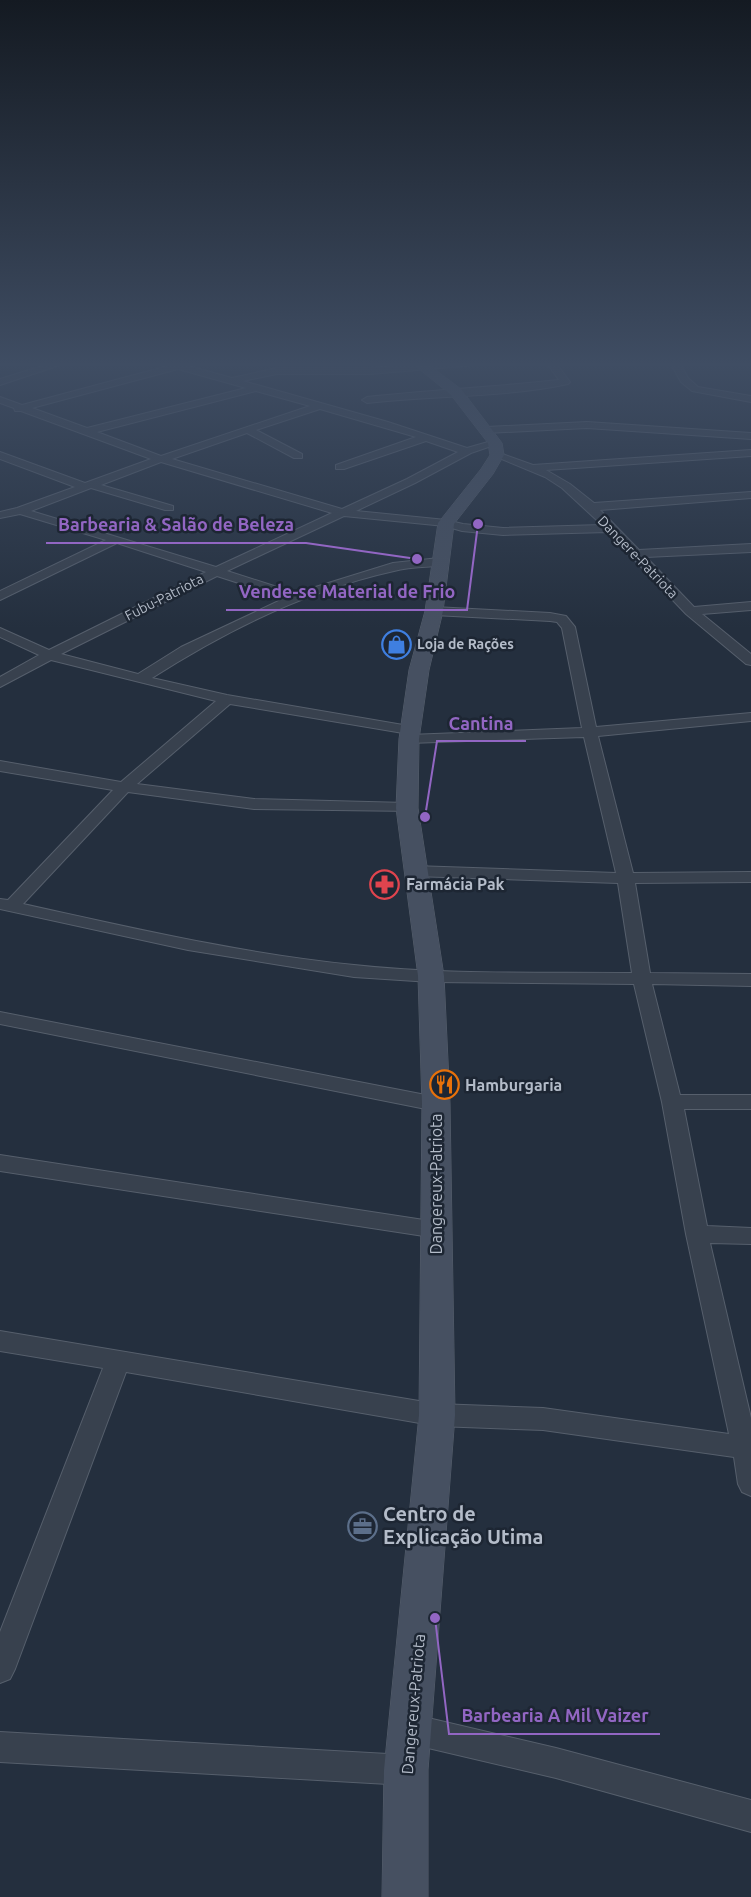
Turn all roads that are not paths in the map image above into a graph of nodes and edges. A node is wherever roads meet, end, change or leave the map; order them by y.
1 (137, 451) edge
2 (188, 451) edge
3 (287, 451) edge
4 (388, 451) edge
5 (466, 451) edge
6 (492, 451) edge
7 (505, 451) edge
8 (751, 453) edge
9 (0, 455) edge
10 (298, 456) dead end
11 (161, 459) junction
12 (340, 467) dead end
13 (534, 469) junction
14 (87, 486) junction
15 (751, 495) edge
16 (591, 507) junction
17 (169, 508) dead end
18 (20, 511) junction
19 (343, 513) junction
20 (1, 516) edge
21 (446, 523) junction
22 (611, 528) junction
23 (116, 539) junction
24 (751, 548) edge
25 (634, 554) junction
26 (440, 562) junction
27 (217, 571) junction
28 (0, 596) edge
29 (296, 597) junction
30 (751, 606) edge
31 (434, 611) junction
32 (691, 611) junction
33 (0, 632) edge
34 (49, 655) junction
35 (751, 661) edge
36 (140, 679) junction
37 (0, 683) edge
38 (227, 699) junction
39 (751, 717) edge
40 (590, 732) junction
41 (409, 735) junction
42 (0, 766) edge
43 (124, 787) junction
44 (407, 808) junction
45 (414, 871) junction
46 (751, 877) edge
47 (626, 878) junction
48 (5, 905) edge
49 (431, 976) junction
50 (642, 980) junction
51 (751, 980) edge
52 (0, 1018) edge
53 (672, 1102) junction
54 (751, 1102) edge
55 (436, 1104) junction
56 (0, 1163) edge
57 (436, 1230) junction
58 (697, 1234) junction
59 (751, 1236) edge
60 (0, 1341) edge
61 (118, 1362) junction
62 (437, 1414) junction
63 (748, 1448) edge
64 (751, 1484) edge
65 (1, 1664) edge
66 (411, 1729) junction
67 (0, 1747) edge
68 (406, 1770) junction
69 (751, 1816) edge
70 (405, 1897) edge

1 - 11 street
2 - 11 street
3 - 10 street
4 - 12 street
5 - 19 street, Fubu-Patriota
6 - 21 street
7 - 13 street, Dangere-Patriota
8 - 13 street
9 - 14 street
11 - 14 street
11 - 19 street
13 - 16 street, Dangere-Patriota
14 - 17 street
14 - 18 street
15 - 16 street
16 - 22 street, Dangere-Patriota
18 - 20 street
18 - 23 street
19 - 21 street
19 - 27 street, Fubu-Patriota
21 - 22 street
21 - 26 street, Dangereux-Patriota
22 - 25 street, Dangere-Patriota
23 - 27 street
23 - 28 street
24 - 25 street
25 - 32 street, Dangere-Patriota
26 - 29 street
26 - 31 street, Dangereux-Patriota
27 - 29 street
27 - 34 street, Fubu-Patriota
29 - 36 street
30 - 32 street
31 - 40 street
31 - 41 street, Dangereux-Patriota
32 - 35 street, Dangere-Patriota
33 - 34 street
34 - 36 street
34 - 37 street, Fubu-Patriota
36 - 38 street
38 - 41 street
38 - 43 street
39 - 40 street
40 - 41 street
40 - 47 street
41 - 44 street, Dangereux-Patriota
42 - 43 street
43 - 44 street
43 - 48 street
44 - 45 street, Dangereux-Patriota
45 - 47 street
45 - 49 street, Dangereux-Patriota
46 - 47 street
47 - 50 street
48 - 49 street
49 - 50 street
49 - 55 street, Dangereux-Patriota
50 - 51 street
50 - 53 street
52 - 55 street
53 - 54 street
53 - 58 street
55 - 57 street, Dangereux-Patriota
56 - 57 street
57 - 62 street, Dangereux-Patriota
58 - 59 street
58 - 63 street
60 - 61 street
61 - 62 street
61 - 65 street
62 - 63 street
62 - 66 street, Dangereux-Patriota
63 - 64 street
66 - 68 street, Dangereux-Patriota
66 - 69 street
67 - 68 street
68 - 70 street, Dangereux-Patriota

